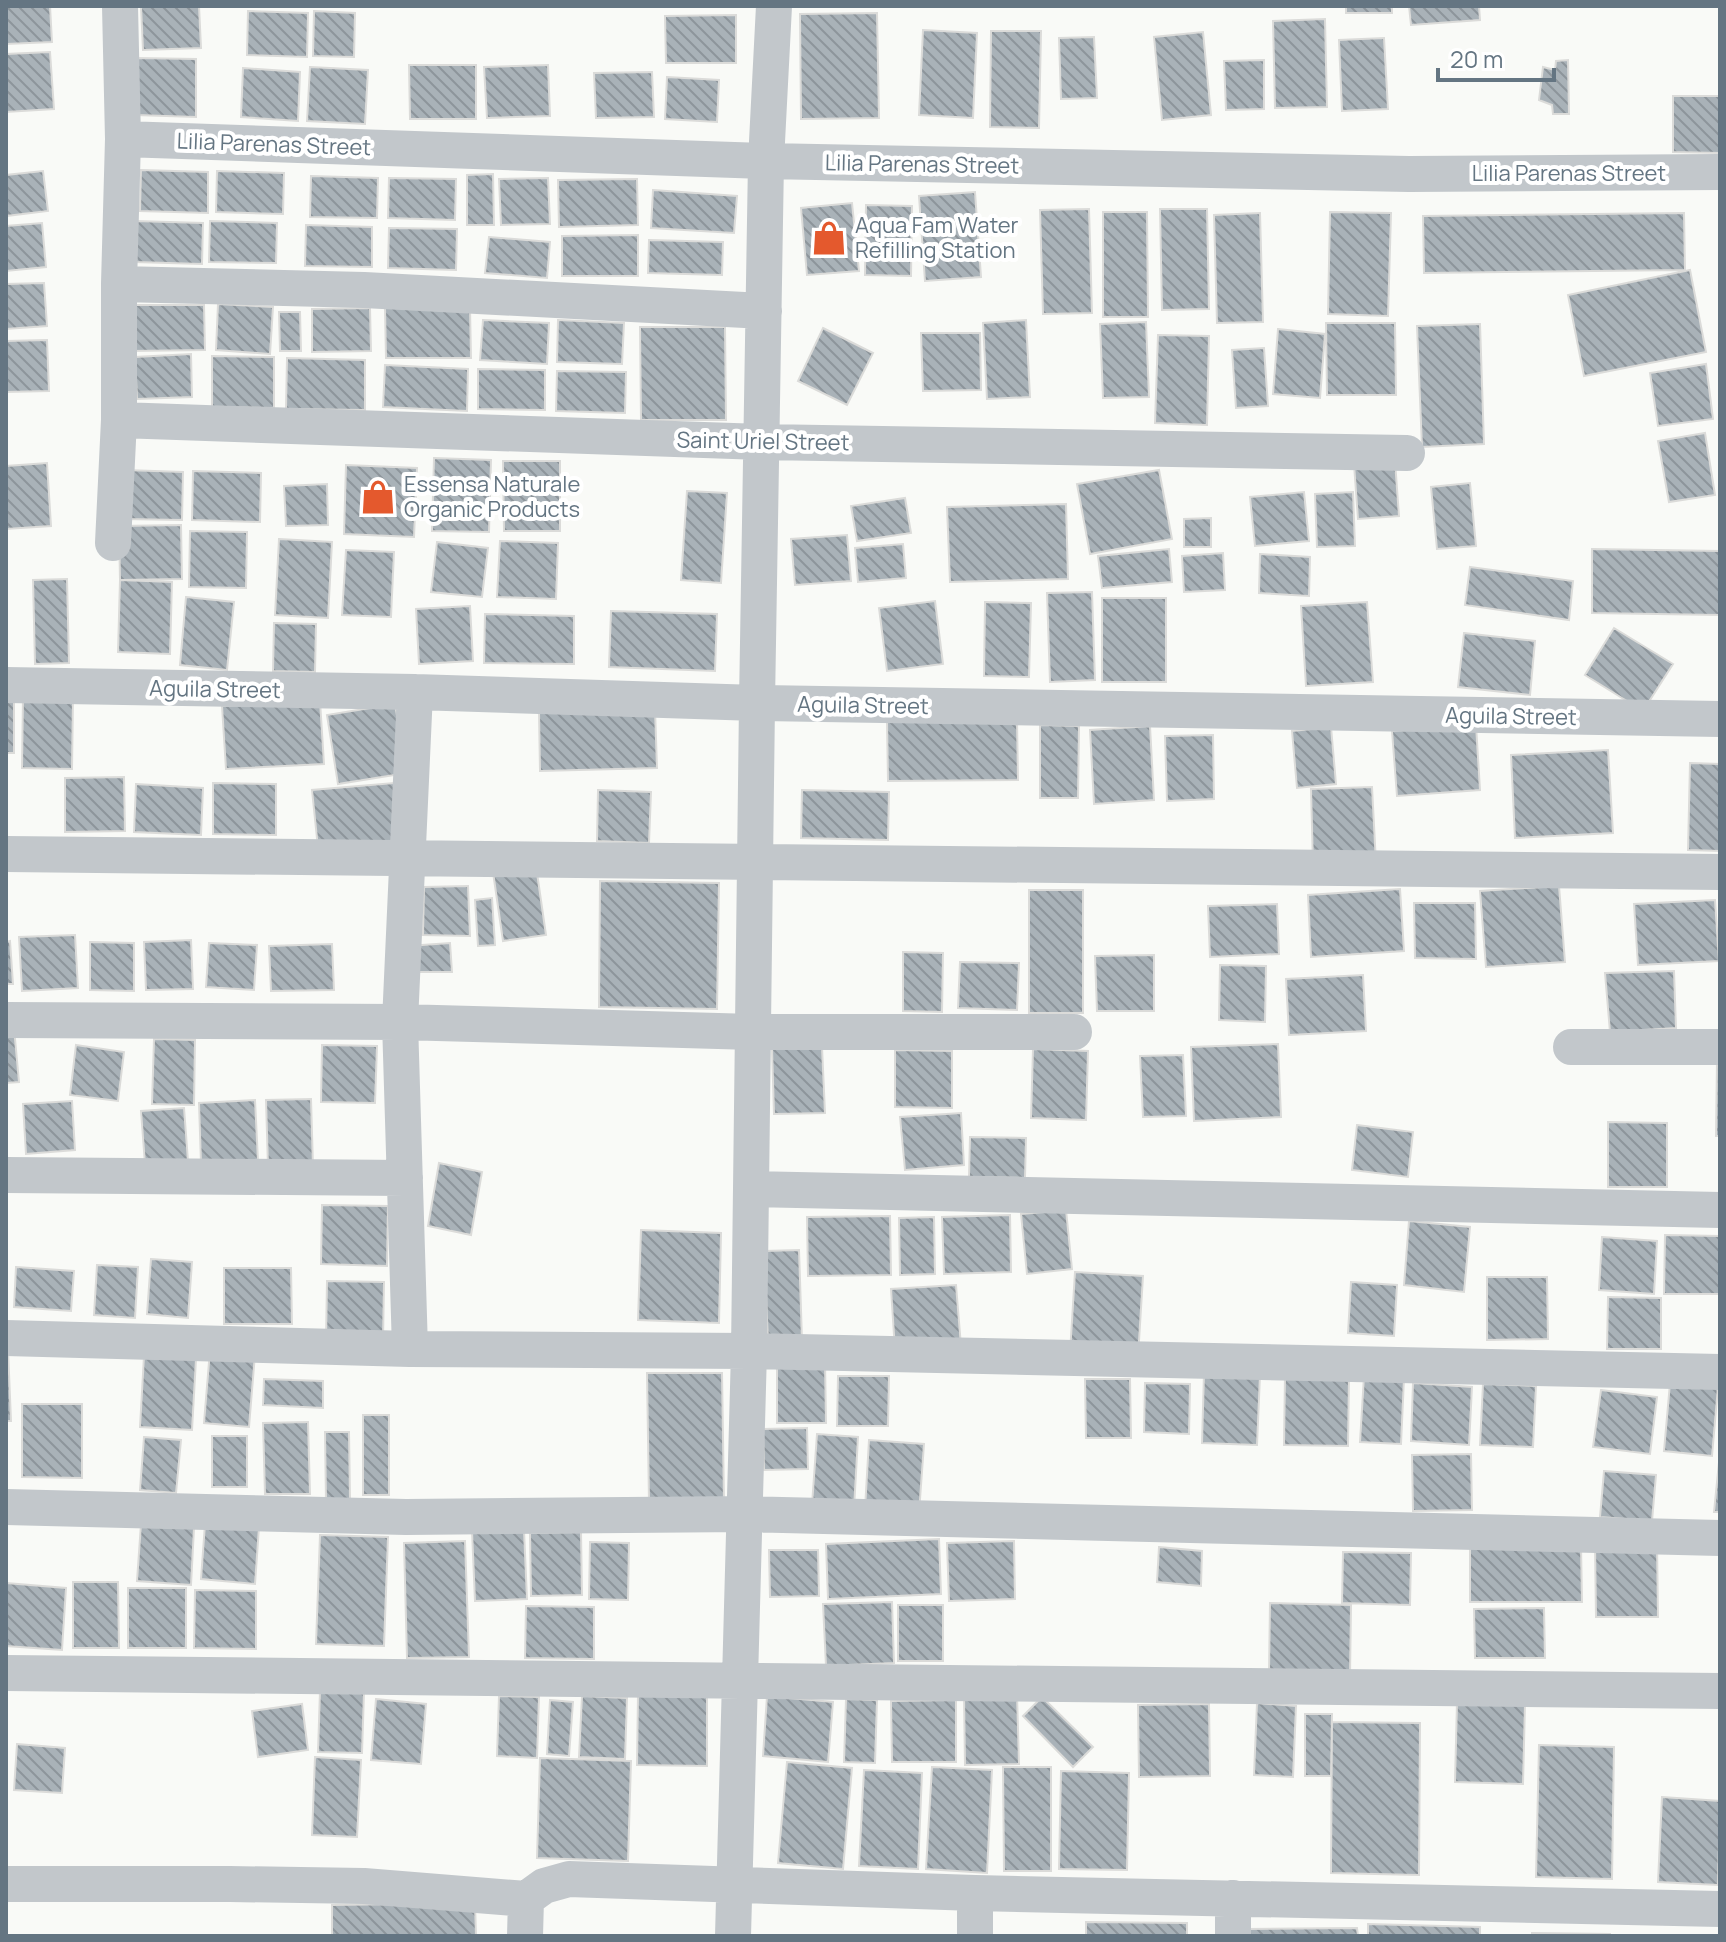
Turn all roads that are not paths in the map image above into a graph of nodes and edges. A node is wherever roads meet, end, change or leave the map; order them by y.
1 (120, 6) edge
2 (774, 6) edge
3 (123, 139) junction
4 (766, 161) junction
5 (1720, 172) edge
6 (119, 284) junction
7 (764, 311) junction
8 (119, 420) junction
9 (762, 442) junction
10 (1407, 453) dead end
11 (113, 543) dead end
12 (6, 685) edge
13 (415, 692) junction
14 (757, 703) junction
15 (1720, 719) edge
16 (6, 854) edge
17 (406, 857) junction
18 (756, 863) junction
19 (1720, 872) edge
20 (6, 1020) edge
21 (400, 1022) junction
22 (753, 1032) junction
23 (1074, 1032) dead end
24 (1571, 1047) dead end
25 (1720, 1047) edge
26 (6, 1175) edge
27 (405, 1178) junction
28 (751, 1189) junction
29 (1720, 1210) edge
30 (6, 1338) edge
31 (410, 1349) junction
32 (749, 1351) junction
33 (1720, 1372) edge
34 (6, 1507) edge
35 (744, 1514) junction
36 (1720, 1538) edge
37 (6, 1673) edge
38 (739, 1681) junction
39 (1720, 1691) edge
40 (6, 1884) edge
41 (734, 1885) junction
42 (975, 1893) junction
43 (1233, 1898) junction
44 (526, 1899) junction
45 (1720, 1909) edge
46 (1527, 1921) edge
47 (525, 1936) edge
48 (733, 1936) edge
49 (975, 1936) edge
50 (1233, 1936) edge

1 - 3 street
2 - 4 street
3 - 4 street, Lilia Parenas Street
3 - 6 street
4 - 5 street, Lilia Parenas Street
4 - 7 street
6 - 7 street
6 - 8 street
7 - 9 street
8 - 9 street, Saint Uriel Street
8 - 11 street
9 - 10 street, Saint Uriel Street
9 - 14 street
12 - 13 street, Aguila Street
13 - 14 street, Aguila Street
13 - 17 street
14 - 15 street, Aguila Street
14 - 18 street
16 - 17 street
17 - 18 street
17 - 21 street
18 - 19 street
18 - 22 street
20 - 21 street
21 - 22 street
21 - 27 street
22 - 23 street
22 - 28 street
24 - 25 street
26 - 27 street
27 - 31 street
28 - 29 street
28 - 32 street
30 - 31 street
31 - 32 street
32 - 33 street
32 - 35 street
34 - 35 street
35 - 36 street
35 - 38 street
37 - 38 street
38 - 39 street
38 - 41 street
40 - 44 street
41 - 42 street
41 - 44 street
41 - 48 street
42 - 43 street
42 - 49 street
43 - 46 street
43 - 50 street
44 - 47 street
45 - 46 street

